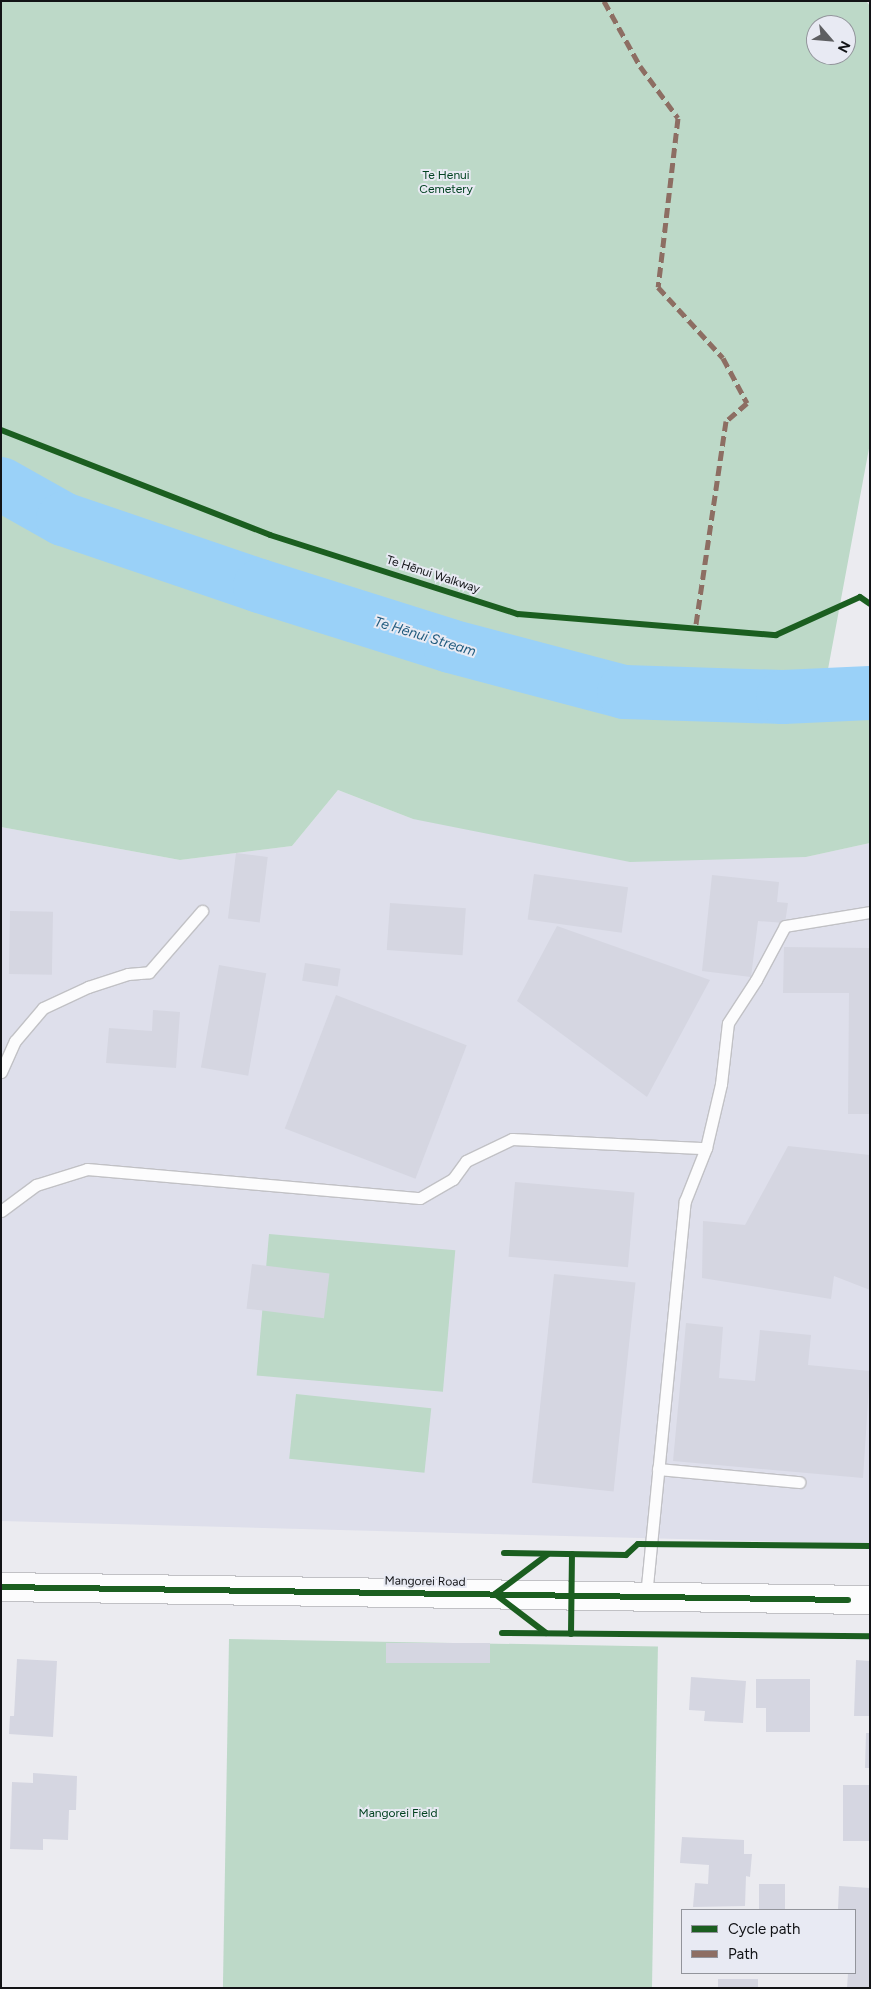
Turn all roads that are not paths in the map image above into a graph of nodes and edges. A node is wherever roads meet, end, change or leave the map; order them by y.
1 (202, 911) dead end
2 (870, 912) edge
3 (1, 1072) edge
4 (706, 1148) junction
5 (1, 1211) edge
6 (658, 1469) junction
7 (799, 1482) dead end
8 (1, 1587) edge
9 (646, 1596) junction
10 (870, 1600) edge

1 - 3 lane
2 - 4 lane
4 - 5 lane
4 - 6 lane
6 - 7 lane
6 - 9 lane
8 - 9 main road, Mangorei Road
9 - 10 main road, Mangorei Road

